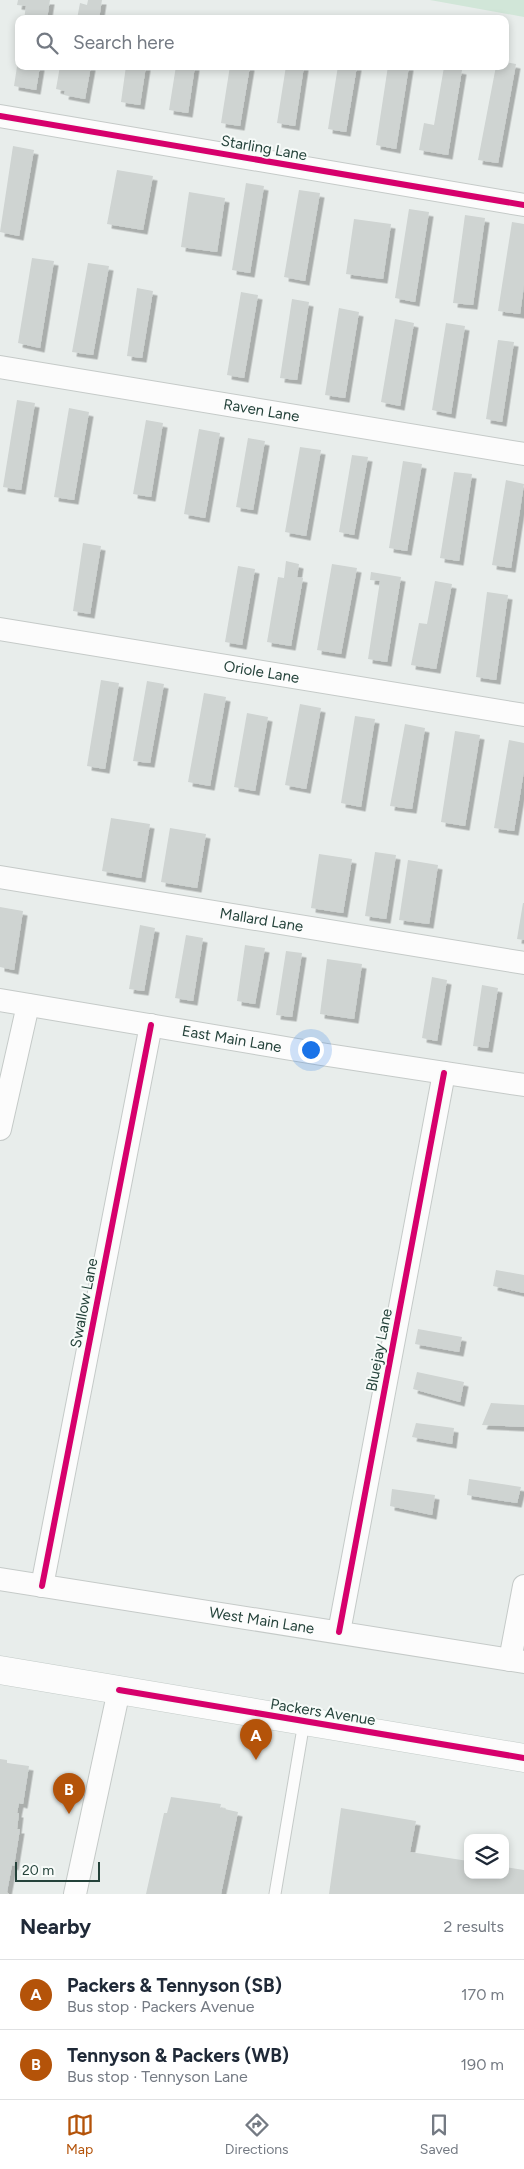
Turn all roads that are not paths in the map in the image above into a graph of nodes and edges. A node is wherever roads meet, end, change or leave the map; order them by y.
1 (0, 116) edge
2 (524, 205) edge
3 (0, 367) edge
4 (524, 454) edge
5 (0, 629) edge
6 (524, 714) edge
7 (0, 877) edge
8 (524, 963) edge
9 (0, 1000) edge
10 (28, 1005) junction
11 (151, 1026) junction
12 (444, 1073) junction
13 (524, 1085) edge
14 (0, 1129) edge
15 (0, 1579) edge
16 (42, 1586) junction
17 (524, 1586) edge
18 (339, 1632) junction
19 (517, 1661) edge
20 (0, 1670) edge
21 (119, 1690) junction
22 (304, 1722) junction
23 (524, 1758) edge
24 (75, 1894) edge
25 (275, 1894) edge

1 - 2 street, Starling Lane
3 - 4 street, Raven Lane
5 - 6 street, Oriole Lane
7 - 8 street, Mallard Lane
9 - 10 street, East Main Lane
10 - 11 street, East Main Lane
10 - 14 street
11 - 12 street, East Main Lane
11 - 16 street, Swallow Lane
12 - 13 street, East Main Lane
12 - 18 street, Bluejay Lane
15 - 16 street, West Main Lane
16 - 18 street, West Main Lane
17 - 19 street
18 - 19 street, West Main Lane
20 - 21 main road, Packers Avenue
21 - 22 main road, Packers Avenue
21 - 24 street
22 - 23 main road, Packers Avenue
22 - 25 lane

